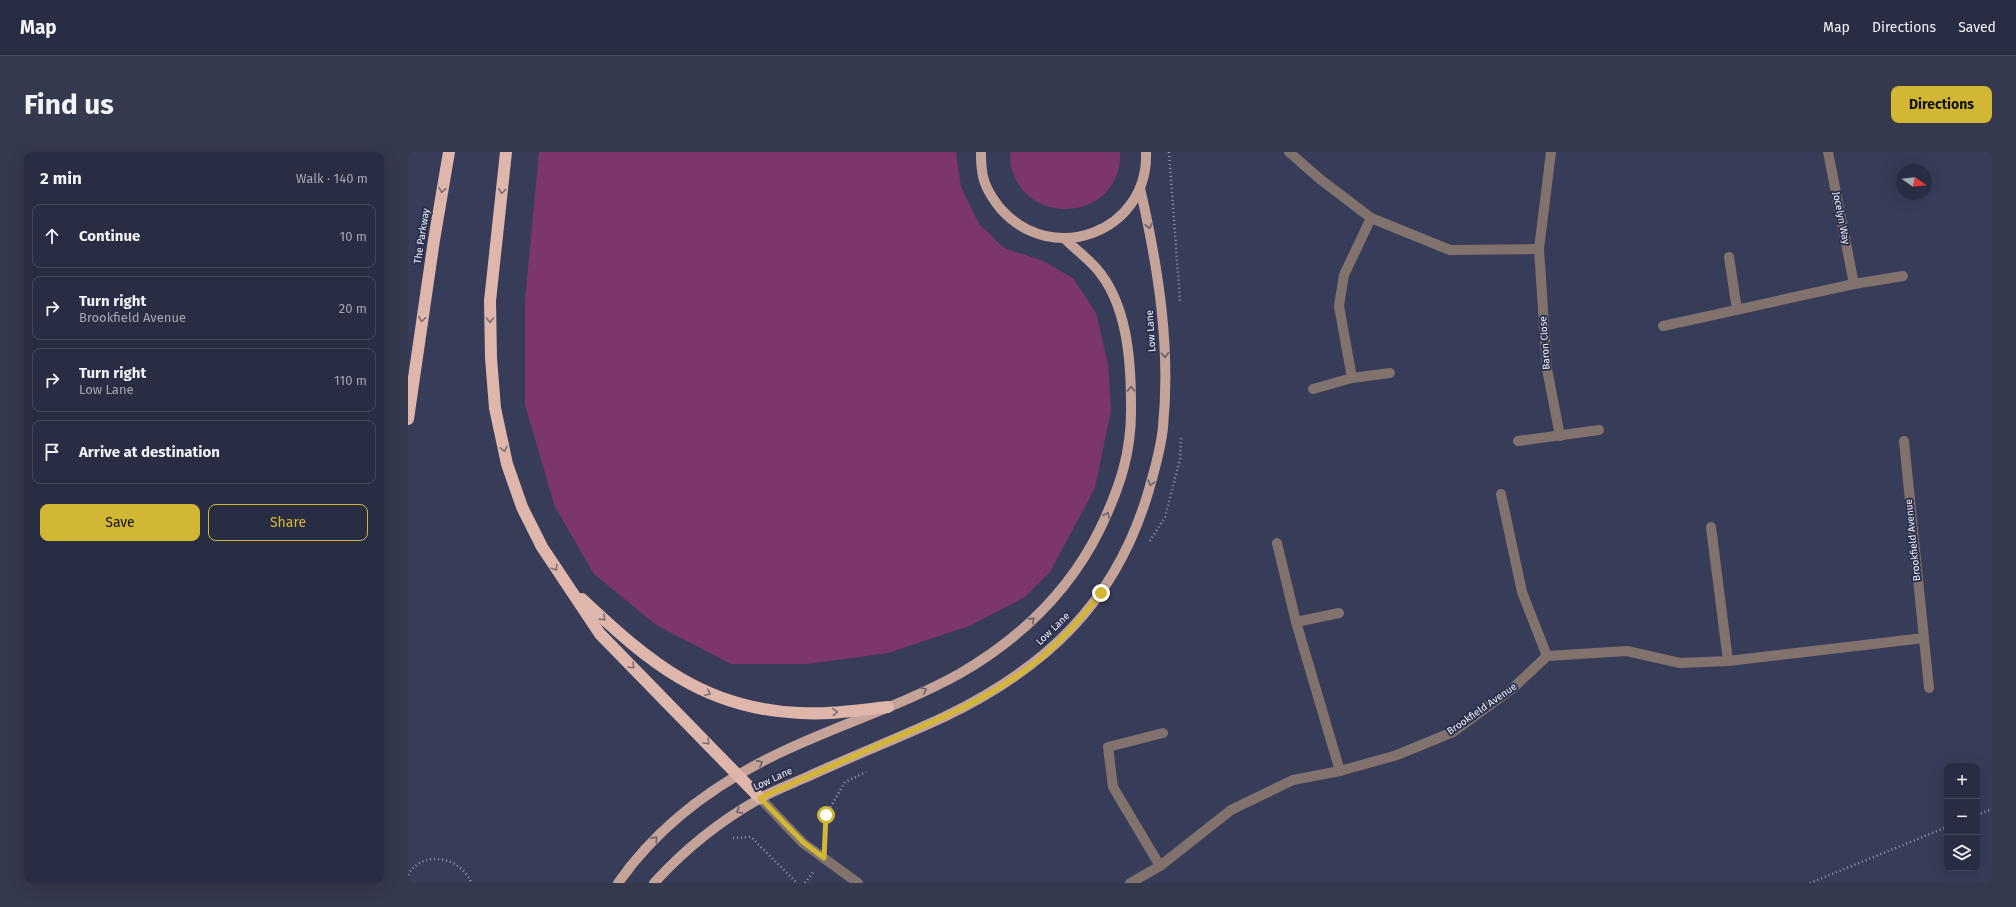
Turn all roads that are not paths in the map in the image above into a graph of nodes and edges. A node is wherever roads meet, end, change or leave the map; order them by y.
1 (449, 152) edge
2 (506, 152) edge
3 (982, 152) edge
4 (1146, 152) edge
5 (1289, 152) edge
6 (1551, 152) edge
7 (1828, 152) edge
8 (1140, 188) junction
9 (1371, 218) junction
10 (1065, 239) junction
11 (1539, 249) junction
12 (1729, 257) dead end
13 (1903, 276) dead end
14 (1854, 284) junction
15 (1737, 310) junction
16 (1664, 326) dead end
17 (1390, 372) dead end
18 (1352, 378) junction
19 (1313, 389) dead end
20 (408, 419) edge
21 (1599, 430) dead end
22 (1560, 436) junction
23 (1518, 441) dead end
24 (1904, 441) dead end
25 (1501, 494) dead end
26 (1711, 527) dead end
27 (1277, 543) dead end
28 (564, 582) junction
29 (1339, 613) dead end
30 (1296, 622) junction
31 (1924, 638) junction
32 (1547, 656) junction
33 (1728, 661) junction
34 (1929, 688) dead end
35 (888, 707) junction
36 (1163, 733) dead end
37 (1340, 771) junction
38 (739, 774) junction
39 (760, 798) junction
40 (1160, 866) junction
41 (618, 883) edge
42 (654, 883) edge
43 (858, 883) edge
44 (1130, 883) edge

1 -> 20 highway, The Parkway
2 -> 28 highway
3 - 10 main road
4 - 8 main road
5 - 9 street
6 - 11 street, Baron Close
7 - 14 street, Jocelyn Way
8 - 10 main road
8 -> 39 main road, Low Lane
9 - 11 street
9 - 18 street
35 -> 10 main road, Low Lane
11 - 22 street, Baron Close
12 - 15 street
13 - 14 street
14 - 15 street
15 - 16 street
17 - 18 street
18 - 19 street
21 - 22 street
22 - 23 street
24 - 31 street, Brookfield Avenue
25 - 32 street
26 - 33 street
27 - 30 street
28 -> 35 highway
28 -> 38 highway
29 - 30 street
30 - 37 street
31 - 33 street
31 - 34 street, Brookfield Avenue
32 - 33 street
32 - 37 street, Brookfield Avenue
38 -> 35 main road, Low Lane
36 - 40 street
37 - 40 street, Brookfield Avenue
38 - 39 highway
41 -> 38 main road, Low Lane
39 -> 42 main road, Low Lane
39 - 43 street
40 - 44 street, Brookfield Avenue

